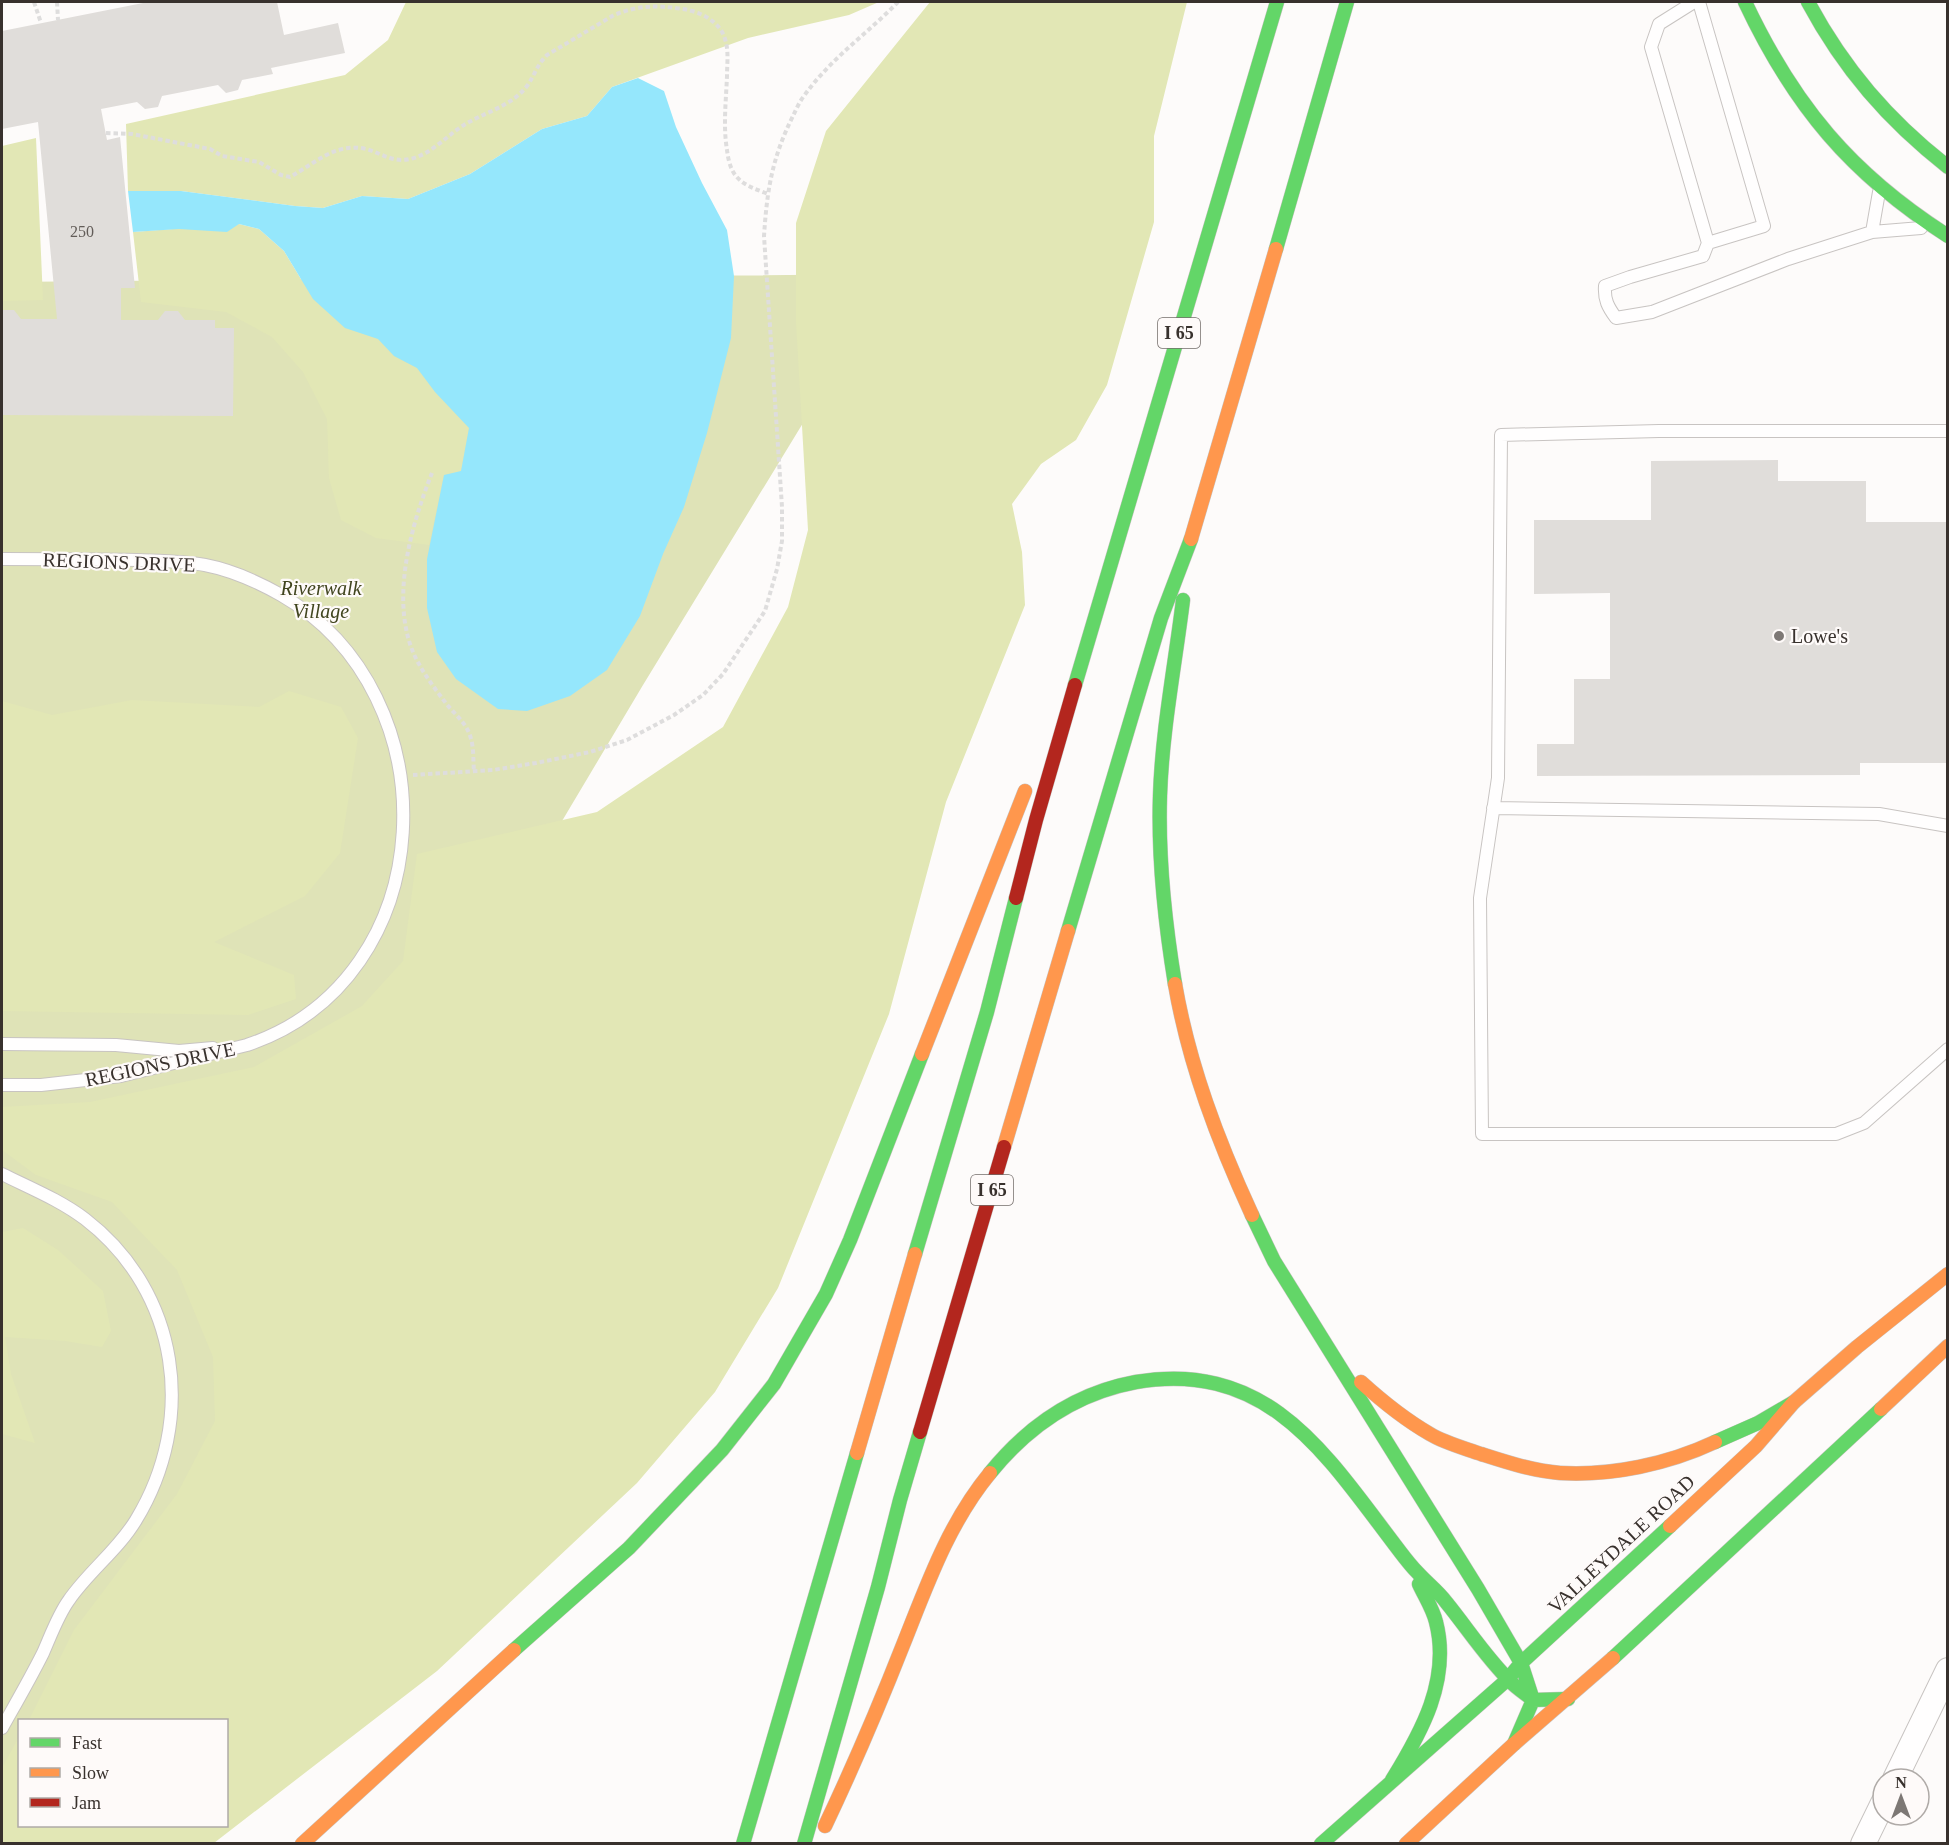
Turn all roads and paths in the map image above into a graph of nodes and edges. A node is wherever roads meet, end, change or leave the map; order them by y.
1 (34, 2) edge
2 (57, 2) edge
3 (898, 2) edge
4 (1276, 2) edge
5 (1347, 2) edge
6 (1697, 2) edge
7 (1745, 2) edge
8 (1808, 2) edge
9 (58, 20) dead end
10 (41, 23) dead end
11 (106, 134) dead end
12 (1947, 167) edge
13 (1880, 187) junction
14 (768, 194) junction
15 (1934, 228) junction
16 (1872, 232) junction
17 (1947, 236) edge
18 (1708, 243) junction
19 (1947, 431) edge
20 (432, 473) dead end
21 (1191, 538) junction
22 (2, 559) edge
23 (1081, 664) junction
24 (1042, 750) dead end
25 (474, 771) junction
26 (400, 775) junction
27 (1029, 780) dead end
28 (1493, 808) junction
29 (1947, 825) edge
30 (2, 1044) edge
31 (247, 1045) junction
32 (1947, 1049) edge
33 (2, 1085) edge
34 (2, 1174) edge
35 (1947, 1274) edge
36 (1947, 1346) edge
37 (1341, 1368) junction
38 (1794, 1402) junction
39 (1413, 1568) junction
40 (1521, 1663) junction
41 (1947, 1670) edge
42 (1508, 1679) junction
43 (1568, 1699) junction
44 (1533, 1700) junction
45 (3, 1724) edge
46 (1514, 1744) junction
47 (1901, 1767) edge
48 (1392, 1780) junction
49 (1871, 1827) edge
50 (302, 1844) edge
51 (743, 1844) edge
52 (804, 1844) edge
53 (815, 1844) edge
54 (1321, 1844) edge
55 (1406, 1844) edge
56 (1863, 1844) edge

1 - 10 path
2 - 9 path
3 - 14 path
4 - 23 main road, I 65
5 - 21 main road, I 65
6 - 18 lane
6 - 18 lane
7 - 13 main road
8 - 12 main road
11 - 14 path
13 - 15 main road
13 - 16 lane
14 - 25 path
15 - 16 lane
15 - 17 main road
16 - 18 lane
19 - 28 lane
20 - 25 path
21 - 37 main road
21 - 52 main road, I 65
22 - 26 lane, REGIONS DRIVE
23 - 24 main road
23 - 51 main road, I 65
25 - 26 path
26 - 31 lane, REGIONS DRIVE
27 - 50 main road
28 - 29 lane
28 - 32 lane
30 - 31 lane, REGIONS DRIVE
31 - 33 lane, REGIONS DRIVE
34 - 45 lane
35 - 38 main road, VALLEYDALE ROAD
36 - 43 main road
37 - 38 main road
37 - 40 main road
38 - 40 main road, VALLEYDALE ROAD
39 - 42 main road
39 - 48 main road
39 - 53 main road
40 - 42 main road, VALLEYDALE ROAD
40 - 44 main road
41 - 47 street
42 - 44 main road
42 - 48 main road, VALLEYDALE ROAD
43 - 44 main road
43 - 46 main road
44 - 46 main road
46 - 55 main road
48 - 54 main road, VALLEYDALE ROAD
49 - 56 street

